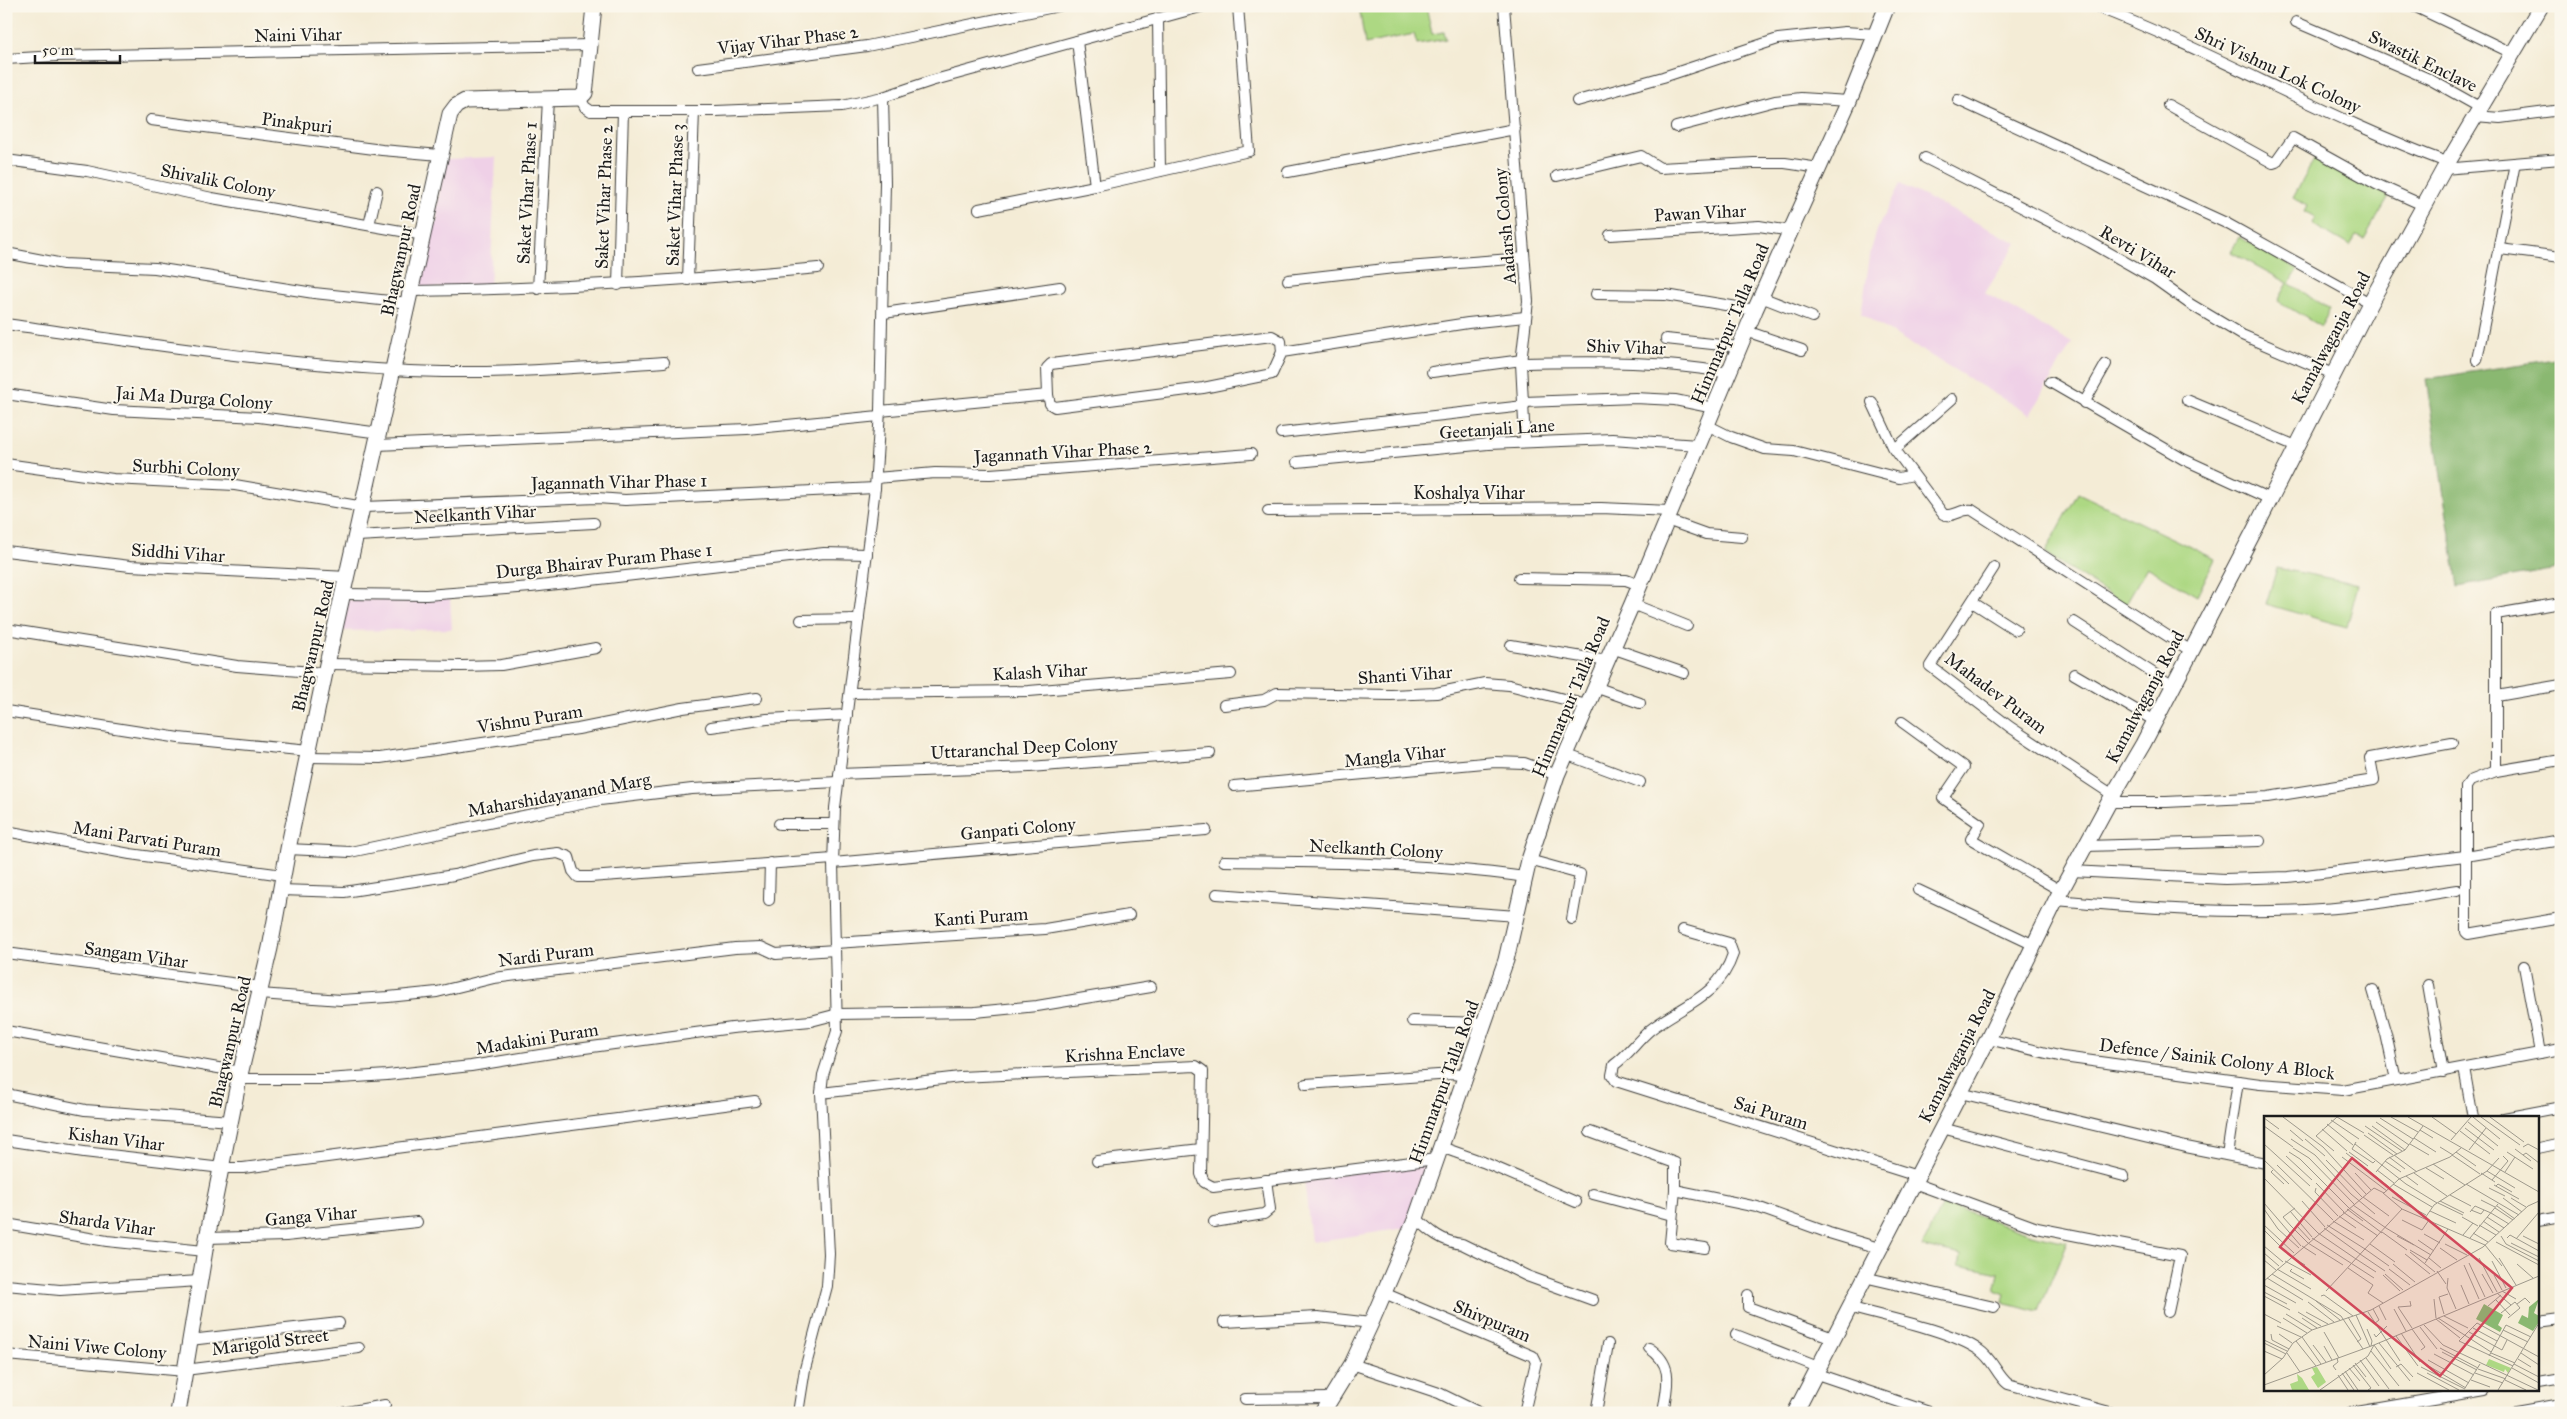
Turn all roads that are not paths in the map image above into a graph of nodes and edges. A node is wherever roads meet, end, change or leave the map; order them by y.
1 (594, 6) edge
2 (1059, 6) edge
3 (1204, 6) edge
4 (1238, 6) edge
5 (1504, 6) edge
6 (1887, 6) edge
7 (2094, 6) edge
8 (2414, 6) edge
9 (2541, 6) edge
10 (1177, 10) edge
11 (1158, 18) junction
12 (2296, 22) dead end
13 (1875, 34) junction
14 (1077, 41) junction
15 (591, 45) junction
16 (2514, 54) junction
17 (6, 59) edge
18 (698, 68) dead end
19 (882, 97) junction
20 (580, 98) junction
21 (548, 99) junction
22 (1958, 100) dead end
23 (1577, 101) dead end
24 (1849, 101) junction
25 (2168, 105) dead end
26 (2561, 110) edge
27 (623, 111) junction
28 (694, 111) junction
29 (2478, 112) junction
30 (151, 120) dead end
31 (1676, 127) dead end
32 (1515, 129) junction
33 (440, 156) junction
34 (1925, 158) dead end
35 (2561, 159) edge
36 (6, 160) edge
37 (2515, 163) junction
38 (2446, 166) junction
39 (1820, 168) junction
40 (1160, 171) junction
41 (1288, 172) dead end
42 (1558, 176) dead end
43 (1095, 186) junction
44 (377, 191) dead end
45 (2425, 206) junction
46 (979, 209) dead end
47 (368, 225) junction
48 (1792, 231) junction
49 (424, 235) junction
50 (1610, 236) dead end
51 (2500, 249) junction
52 (6, 253) edge
53 (2561, 257) edge
54 (1524, 258) junction
55 (818, 268) dead end
56 (688, 280) junction
57 (1288, 280) dead end
58 (618, 285) junction
59 (1060, 287) dead end
60 (538, 289) junction
61 (1596, 294) dead end
62 (410, 297) junction
63 (1758, 303) junction
64 (2370, 303) junction
65 (884, 313) junction
66 (1525, 317) junction
67 (1812, 317) dead end
68 (6, 324) edge
69 (1746, 331) junction
70 (1666, 339) dead end
71 (1740, 347) junction
72 (1802, 350) dead end
73 (1282, 352) junction
74 (2477, 360) dead end
75 (664, 362) dead end
76 (1522, 362) junction
77 (2106, 364) dead end
78 (393, 370) junction
79 (1432, 372) dead end
80 (1729, 373) junction
81 (2333, 374) junction
82 (2050, 382) dead end
83 (6, 394) edge
84 (1048, 396) junction
85 (1952, 398) dead end
86 (2187, 400) dead end
87 (1872, 402) dead end
88 (2084, 403) junction
89 (1524, 404) junction
90 (1714, 408) junction
91 (880, 414) junction
92 (1707, 425) junction
93 (1281, 433) dead end
94 (378, 439) junction
95 (1525, 442) junction
96 (1698, 445) junction
97 (2296, 446) junction
98 (1895, 449) junction
99 (1251, 454) dead end
100 (1297, 462) dead end
101 (6, 464) edge
102 (1907, 476) junction
103 (875, 483) junction
104 (2270, 499) junction
105 (364, 507) junction
106 (1268, 511) dead end
107 (1669, 515) junction
108 (594, 523) dead end
109 (357, 536) junction
110 (1742, 537) dead end
111 (6, 550) edge
112 (867, 554) junction
113 (1994, 567) dead end
114 (348, 577) junction
115 (1519, 578) dead end
116 (1640, 585) junction
117 (344, 594) junction
118 (1972, 602) junction
119 (2561, 603) edge
120 (1632, 604) junction
121 (859, 619) junction
122 (801, 620) dead end
123 (2074, 622) dead end
124 (1687, 626) dead end
125 (6, 629) edge
126 (2016, 630) dead end
127 (1511, 646) dead end
128 (596, 648) dead end
129 (2191, 652) junction
130 (1610, 655) junction
131 (326, 669) junction
132 (1684, 673) dead end
133 (1231, 674) dead end
134 (2074, 674) dead end
135 (2561, 685) edge
136 (2173, 686) junction
137 (1595, 687) junction
138 (850, 693) junction
139 (2497, 696) junction
140 (757, 698) dead end
141 (1640, 703) dead end
142 (1586, 705) junction
143 (1224, 706) dead end
144 (6, 711) edge
145 (847, 715) junction
146 (2155, 721) junction
147 (1902, 722) dead end
148 (711, 727) dead end
149 (2452, 743) dead end
150 (1210, 753) dead end
151 (308, 754) junction
152 (1565, 754) junction
153 (2561, 760) edge
154 (2496, 771) junction
155 (1557, 775) junction
156 (839, 778) junction
157 (1640, 782) dead end
158 (1234, 786) dead end
159 (2111, 798) junction
160 (779, 824) dead end
161 (834, 824) junction
162 (1206, 830) dead end
163 (6, 831) edge
164 (2561, 840) edge
165 (2260, 841) dead end
166 (2086, 846) junction
167 (288, 849) junction
168 (2465, 856) junction
169 (1529, 860) junction
170 (833, 861) junction
171 (1224, 861) dead end
172 (770, 863) junction
173 (2072, 871) junction
174 (1526, 877) junction
175 (282, 883) junction
176 (1918, 890) dead end
177 (2456, 890) dead end
178 (1217, 894) dead end
179 (2059, 895) junction
180 (769, 900) dead end
181 (1129, 915) dead end
182 (1517, 916) junction
183 (2561, 918) edge
184 (1572, 919) dead end
185 (1682, 930) dead end
186 (2034, 945) junction
187 (835, 946) junction
188 (6, 952) edge
189 (2524, 966) dead end
190 (2428, 985) dead end
191 (1151, 987) dead end
192 (2373, 990) dead end
193 (261, 991) junction
194 (838, 1014) junction
195 (1412, 1021) dead end
196 (1485, 1023) junction
197 (6, 1031) edge
198 (1988, 1039) junction
199 (2561, 1049) edge
200 (2540, 1053) junction
201 (2464, 1068) junction
202 (2443, 1072) junction
203 (240, 1076) junction
204 (1465, 1076) junction
205 (2396, 1080) junction
206 (2238, 1081) junction
207 (1306, 1084) dead end
208 (821, 1093) junction
209 (1960, 1093) junction
210 (6, 1094) edge
211 (755, 1101) dead end
212 (2561, 1107) edge
213 (2473, 1116) edge
214 (2514, 1116) edge
215 (232, 1121) junction
216 (1942, 1128) junction
217 (1590, 1132) dead end
218 (6, 1140) edge
219 (2561, 1143) edge
220 (2540, 1148) edge
221 (1201, 1149) junction
222 (1439, 1153) junction
223 (2227, 1155) junction
224 (1097, 1161) dead end
225 (2264, 1163) edge
226 (222, 1168) junction
227 (2124, 1176) dead end
228 (1916, 1179) junction
229 (1266, 1180) junction
230 (1675, 1190) junction
231 (1593, 1194) dead end
232 (1576, 1202) dead end
233 (1672, 1215) junction
234 (2561, 1217) edge
235 (1416, 1218) junction
236 (2540, 1221) edge
237 (417, 1222) dead end
238 (1214, 1222) dead end
239 (6, 1224) edge
240 (206, 1244) junction
241 (1705, 1248) dead end
242 (1879, 1248) junction
243 (1864, 1277) junction
244 (199, 1282) junction
245 (6, 1285) edge
246 (1384, 1293) junction
247 (1748, 1295) dead end
248 (1593, 1300) dead end
249 (1848, 1307) junction
250 (1994, 1307) dead end
251 (2168, 1312) dead end
252 (2561, 1319) edge
253 (1224, 1322) dead end
254 (2540, 1322) edge
255 (339, 1323) dead end
256 (1371, 1323) junction
257 (1736, 1335) dead end
258 (1833, 1338) junction
259 (190, 1340) junction
260 (1608, 1344) dead end
261 (359, 1348) dead end
262 (1649, 1348) dead end
263 (6, 1355) edge
264 (1352, 1364) junction
265 (185, 1370) junction
266 (1816, 1370) junction
267 (2561, 1378) edge
268 (2540, 1382) edge
269 (2473, 1392) edge
270 (1331, 1398) junction
271 (1245, 1399) dead end
272 (2561, 1404) edge
273 (385, 1406) dead end
274 (1800, 1412) edge
275 (178, 1413) edge
276 (342, 1413) edge
277 (798, 1413) edge
278 (1322, 1413) edge
279 (1480, 1413) edge
280 (1524, 1413) edge
281 (1596, 1413) edge
282 (1663, 1413) edge
283 (1932, 1413) edge
284 (2113, 1413) edge
285 (2351, 1413) edge
286 (2511, 1413) edge

1 - 15 street
2 - 18 street, Vijay Vihar Phase 2
3 - 10 street
4 - 40 street
5 - 32 street, Aadarsh Colony
6 - 13 street, Himmatpur Talla Road
7 - 38 street, Shri Vishnu Lok Colony
8 - 16 street
9 - 16 street, Kamalwaganja Road
10 - 11 street
11 - 14 street
11 - 40 street
12 - 29 street, Swastik Enclave
13 - 23 street
13 - 24 street, Himmatpur Talla Road
14 - 19 street
14 - 43 street
15 - 17 street, Naini Vihar
15 - 20 street
16 - 29 street, Kamalwaganja Road
19 - 28 street
19 - 65 street
20 - 21 street, Bhagwanpur Road
20 - 27 street
21 - 33 street, Bhagwanpur Road
21 - 60 street, Saket Vihar Phase 1
22 - 64 street
24 - 31 street
24 - 39 street, Himmatpur Talla Road
25 - 45 street
26 - 29 street
27 - 28 street
27 - 58 street, Saket Vihar Phase 2
28 - 56 street, Saket Vihar Phase 3
29 - 38 street, Kamalwaganja Road
30 - 33 street, Pinakpuri
32 - 41 street
32 - 54 street, Aadarsh Colony
33 - 49 street, Bhagwanpur Road
34 - 81 street, Revti Vihar
35 - 37 street
36 - 47 street, Shivalik Colony
37 - 38 street
37 - 51 street
38 - 45 street, Kamalwaganja Road
39 - 42 street
39 - 48 street, Himmatpur Talla Road
40 - 43 street
43 - 46 street
44 - 47 street
45 - 64 street, Kamalwaganja Road
47 - 49 street, Shivalik Colony
48 - 50 street, Pawan Vihar
48 - 63 street, Himmatpur Talla Road
49 - 62 street, Bhagwanpur Road
51 - 53 street
51 - 74 street
52 - 62 street
54 - 57 street
54 - 66 street, Aadarsh Colony
55 - 56 street
56 - 58 street
58 - 60 street
59 - 65 street
60 - 62 street
61 - 63 street
62 - 78 street, Bhagwanpur Road
63 - 67 street
63 - 69 street, Himmatpur Talla Road
64 - 81 street, Kamalwaganja Road
65 - 91 street
66 - 73 street
66 - 76 street, Aadarsh Colony
68 - 78 street
69 - 71 street, Himmatpur Talla Road
69 - 72 street
70 - 71 street
71 - 80 street, Himmatpur Talla Road
73 - 84 street
73 - 84 street
75 - 78 street
76 - 79 street, Shiv Vihar
76 - 80 street, Shiv Vihar
76 - 89 street, Aadarsh Colony
77 - 88 street
78 - 94 street, Bhagwanpur Road
80 - 90 street, Himmatpur Talla Road
81 - 97 street, Kamalwaganja Road
82 - 88 street
83 - 94 street, Jai Ma Durga Colony
84 - 91 street, Jai Ma Durga Colony
85 - 98 street
86 - 97 street
87 - 98 street
88 - 104 street
89 - 90 street
89 - 93 street
89 - 95 street, Aadarsh Colony
90 - 92 street, Himmatpur Talla Road
91 - 94 street, Jai Ma Durga Colony
91 - 103 street
92 - 96 street, Himmatpur Talla Road
92 - 102 street
94 - 105 street, Bhagwanpur Road
95 - 96 street, Geetanjali Lane
95 - 100 street, Geetanjali Lane
96 - 107 street, Himmatpur Talla Road
97 - 104 street, Kamalwaganja Road
98 - 102 street
99 - 103 street, Jagannath Vihar Phase 2
101 - 105 street, Surbhi Colony
102 - 129 street
103 - 105 street, Jagannath Vihar Phase 1
103 - 112 street
104 - 129 street, Kamalwaganja Road
105 - 109 street, Bhagwanpur Road
106 - 107 street, Koshalya Vihar
107 - 110 street, Koshalya Vihar
107 - 116 street, Himmatpur Talla Road
108 - 109 street, Neelkanth Vihar
109 - 114 street, Bhagwanpur Road
111 - 114 street, Siddhi Vihar
112 - 117 street, Durga Bhairav Puram Phase 1
112 - 121 street
113 - 118 street, Mahadev Puram
114 - 117 street, Bhagwanpur Road
115 - 116 street
116 - 120 street, Himmatpur Talla Road
117 - 131 street, Bhagwanpur Road
118 - 126 street
118 - 159 street, Mahadev Puram
119 - 139 street
120 - 124 street
120 - 130 street, Himmatpur Talla Road
121 - 122 street
121 - 138 street
123 - 136 street
125 - 131 street
127 - 130 street
128 - 131 street
129 - 136 street, Kamalwaganja Road
130 - 132 street
130 - 137 street, Himmatpur Talla Road
131 - 151 street, Bhagwanpur Road
133 - 138 street, Kalash Vihar
134 - 146 street
135 - 139 street
136 - 146 street, Kamalwaganja Road
137 - 141 street
137 - 142 street, Himmatpur Talla Road
138 - 145 street
139 - 154 street
140 - 151 street, Vishnu Puram
142 - 143 street, Shanti Vihar
142 - 152 street, Himmatpur Talla Road
144 - 151 street, Vishnu Puram
145 - 148 street
145 - 156 street
146 - 159 street, Kamalwaganja Road
147 - 179 street
149 - 159 street
150 - 156 street, Uttaranchal Deep Colony
151 - 167 street, Bhagwanpur Road
152 - 155 street, Himmatpur Talla Road
152 - 157 street
153 - 154 street
154 - 168 street
155 - 158 street, Mangla Vihar
155 - 169 street, Himmatpur Talla Road
156 - 161 street
156 - 167 street, Maharshidayanand Marg
159 - 166 street, Kamalwaganja Road
160 - 161 street
161 - 170 street
162 - 170 street, Ganpati Colony
163 - 175 street, Mani Parvati Puram
164 - 168 street
165 - 166 street
166 - 173 street, Kamalwaganja Road
167 - 175 street, Bhagwanpur Road
168 - 173 street
168 - 183 street
169 - 174 street, Himmatpur Talla Road
169 - 184 street
170 - 172 street, Ganpati Colony
170 - 187 street
171 - 174 street, Neelkanth Colony
172 - 175 street, Mani Parvati Puram
172 - 180 street
173 - 179 street, Kamalwaganja Road
174 - 182 street, Himmatpur Talla Road
175 - 193 street, Bhagwanpur Road
176 - 186 street
177 - 179 street
178 - 182 street
179 - 186 street, Kamalwaganja Road
181 - 187 street, Kanti Puram
182 - 196 street, Himmatpur Talla Road
185 - 228 street, Sai Puram
186 - 198 street, Kamalwaganja Road
187 - 193 street, Nardi Puram
187 - 194 street
188 - 193 street, Sangam Vihar
189 - 200 street
190 - 202 street
191 - 194 street, Madakini Puram
192 - 205 street
193 - 203 street, Bhagwanpur Road
194 - 203 street, Madakini Puram
194 - 208 street
195 - 196 street
196 - 204 street, Himmatpur Talla Road
197 - 203 street, Madakini Puram
198 - 206 street, Defence / Sainik Colony A Block
198 - 209 street, Kamalwaganja Road
199 - 200 street, Defence / Sainik Colony A Block
200 - 201 street, Defence / Sainik Colony A Block
201 - 202 street, Defence / Sainik Colony A Block
201 - 213 street
202 - 205 street, Defence / Sainik Colony A Block
203 - 215 street, Bhagwanpur Road
204 - 207 street
204 - 222 street, Himmatpur Talla Road
205 - 206 street, Defence / Sainik Colony A Block
206 - 223 street
208 - 221 street, Krishna Enclave
208 - 277 street
209 - 216 street, Kamalwaganja Road
209 - 223 street
210 - 215 street
211 - 226 street, Kishan Vihar
212 - 214 street
215 - 226 street, Bhagwanpur Road
216 - 227 street
216 - 228 street, Kamalwaganja Road
217 - 230 street
218 - 226 street, Kishan Vihar
219 - 220 street
221 - 224 street
221 - 229 street, Krishna Enclave
222 - 229 street, Krishna Enclave
222 - 232 street
222 - 235 street, Himmatpur Talla Road
223 - 225 street
226 - 240 street, Bhagwanpur Road
228 - 242 street, Kamalwaganja Road
228 - 251 street, Sai Puram
229 - 238 street
230 - 233 street
230 - 242 street
231 - 233 street
233 - 241 street
234 - 236 street
235 - 246 street, Himmatpur Talla Road
235 - 248 street
237 - 240 street, Ganga Vihar
239 - 240 street, Sharda Vihar
240 - 244 street, Bhagwanpur Road
242 - 243 street, Kamalwaganja Road
243 - 249 street, Kamalwaganja Road
243 - 250 street
244 - 245 street
244 - 259 street, Bhagwanpur Road
246 - 256 street, Himmatpur Talla Road
246 - 280 street, Shivpuram
247 - 258 street
249 - 258 street, Kamalwaganja Road
249 - 284 street
252 - 254 street
253 - 256 street
255 - 259 street
256 - 264 street, Himmatpur Talla Road
257 - 266 street
258 - 266 street, Kamalwaganja Road
259 - 265 street, Bhagwanpur Road
260 - 281 street
261 - 265 street, Marigold Street
262 - 282 street
263 - 265 street, Naini Viwe Colony
264 - 270 street, Himmatpur Talla Road
264 - 279 street
265 - 275 street, Bhagwanpur Road
266 - 274 street, Kamalwaganja Road
266 - 283 street
267 - 268 street
269 - 285 street
270 - 271 street
270 - 278 street, Himmatpur Talla Road
272 - 286 street
273 - 276 street

